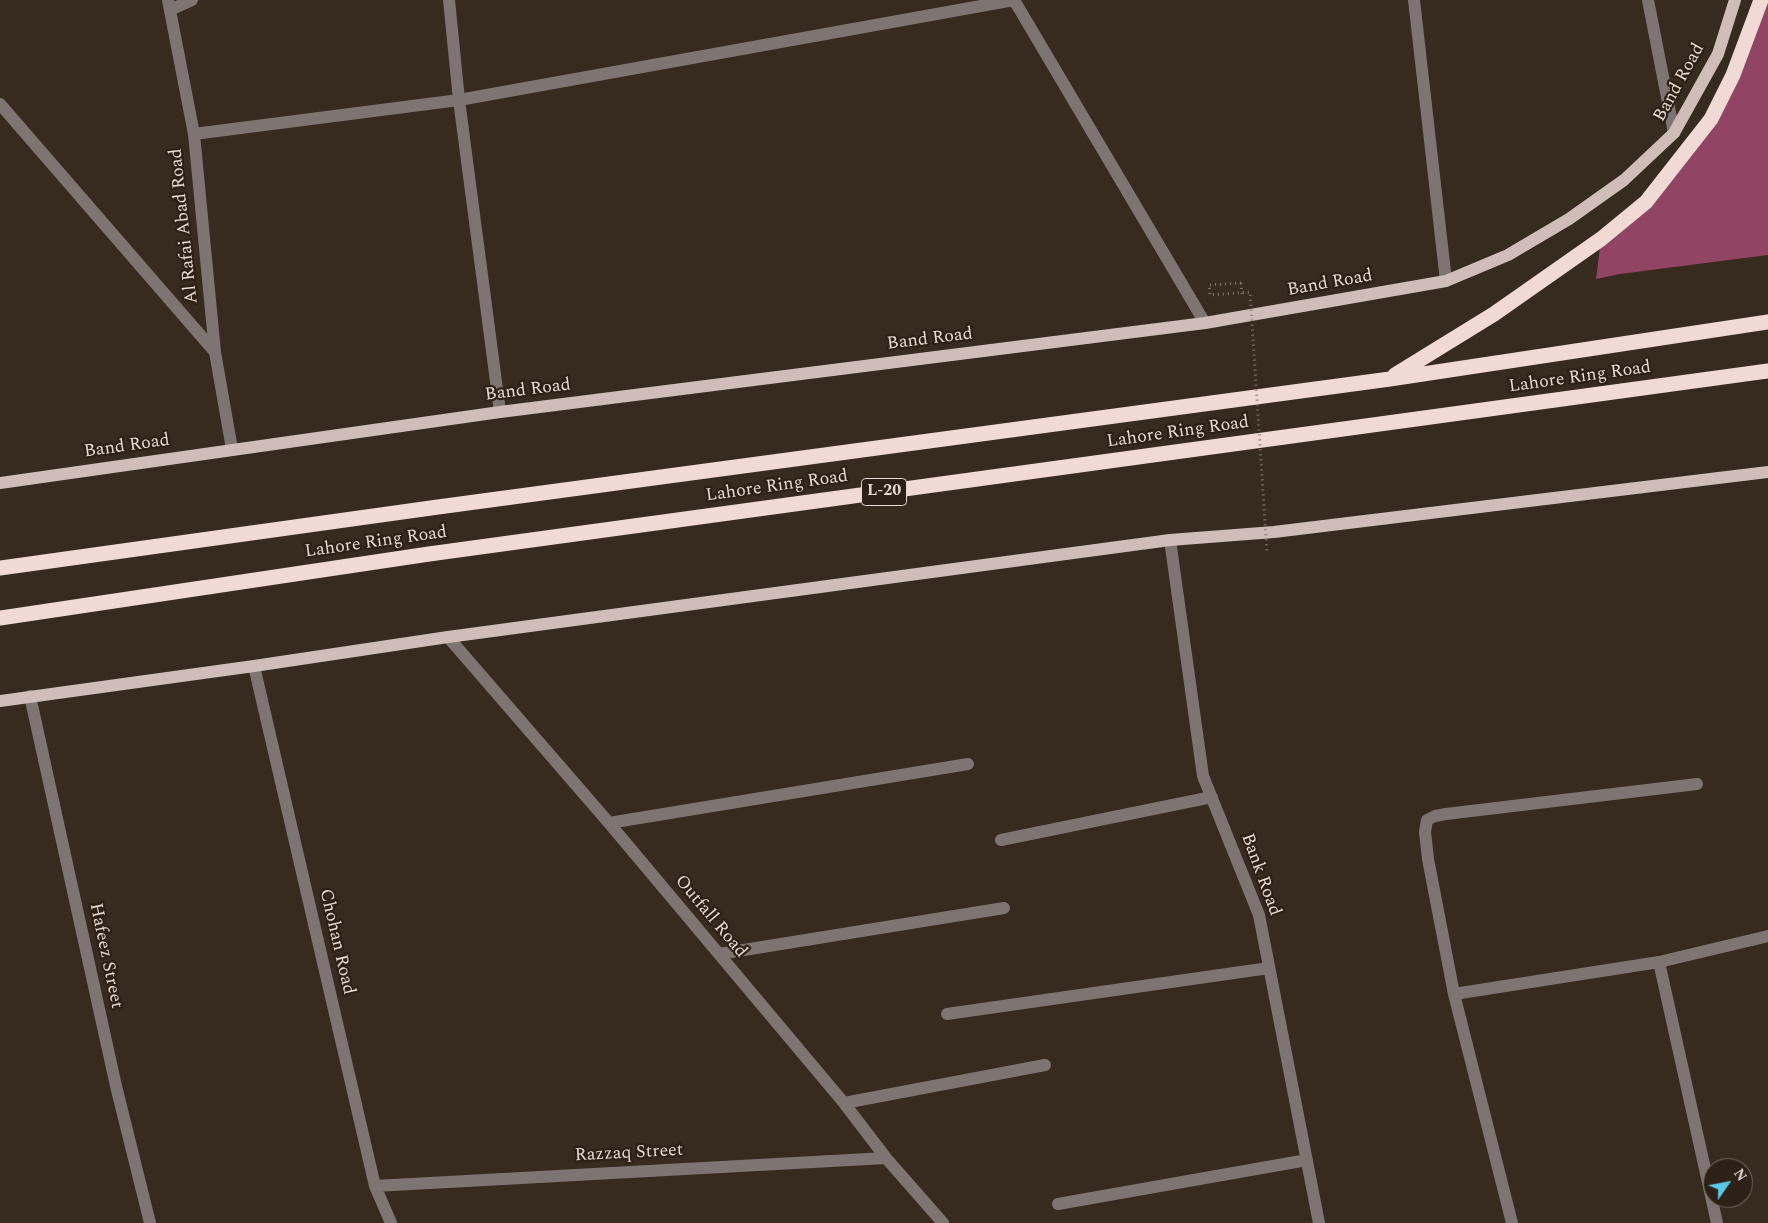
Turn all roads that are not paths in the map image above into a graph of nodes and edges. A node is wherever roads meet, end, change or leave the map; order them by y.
1 (192, 0) edge
2 (450, 0) edge
3 (1414, 0) edge
4 (1648, 0) edge
5 (1735, 0) edge
6 (1761, 0) edge
7 (169, 5) edge
8 (459, 100) junction
9 (0, 104) edge
10 (1674, 133) junction
11 (194, 134) junction
12 (1446, 281) junction
13 (1768, 322) edge
14 (1205, 324) junction
15 (215, 352) junction
16 (1768, 371) edge
17 (1390, 379) junction
18 (500, 412) junction
19 (232, 449) junction
20 (1768, 472) edge
21 (0, 482) edge
22 (1170, 540) junction
23 (0, 568) edge
24 (0, 618) edge
25 (448, 636) junction
26 (254, 666) junction
27 (30, 696) junction
28 (0, 700) edge
29 (968, 764) dead end
30 (1697, 784) dead end
31 (1212, 797) junction
32 (609, 823) junction
33 (1001, 840) dead end
34 (1004, 908) dead end
35 (1768, 936) edge
36 (719, 954) junction
37 (1659, 962) junction
38 (1269, 968) junction
39 (1454, 994) junction
40 (947, 1014) dead end
41 (1045, 1065) dead end
42 (844, 1103) junction
43 (886, 1158) junction
44 (1307, 1160) junction
45 (375, 1186) junction
46 (1058, 1204) dead end
47 (150, 1223) edge
48 (391, 1223) edge
49 (943, 1223) edge
50 (1320, 1223) edge
51 (1512, 1223) edge
52 (1717, 1223) edge

1 - 7 street
2 - 8 street
3 - 12 street
4 - 10 street
5 - 10 main road, Band Road
6 - 17 highway
7 - 11 street, Al Rafai Abad Road
8 - 11 street
8 - 14 street
8 - 18 street
9 - 15 street
10 - 12 main road, Band Road
11 - 15 street, Al Rafai Abad Road
12 - 14 main road, Band Road
13 - 17 highway, Lahore Ring Road
14 - 18 main road, Band Road
15 - 19 street, Al Rafai Abad Road
16 - 24 highway, Lahore Ring Road / L-20
17 - 23 highway, Lahore Ring Road
18 - 19 main road, Band Road
19 - 21 main road, Band Road
20 - 22 main road
22 - 25 main road
22 - 31 street, Bank Road
25 - 26 main road
25 - 32 street, Outfall Road
26 - 27 main road
26 - 45 street, Chohan Road
27 - 28 main road
27 - 47 street, Hafeez Street
29 - 32 street
30 - 39 street
31 - 33 street
31 - 38 street, Bank Road
32 - 36 street, Outfall Road
34 - 36 street
35 - 37 street
36 - 42 street, Outfall Road
37 - 39 street
37 - 52 street
38 - 40 street
38 - 44 street, Bank Road
39 - 51 street
41 - 42 street
42 - 43 street, Outfall Road
43 - 45 street, Razzaq Street
43 - 49 street, Outfall Road
44 - 46 street
44 - 50 street, Bank Road
45 - 48 street, Chohan Road

